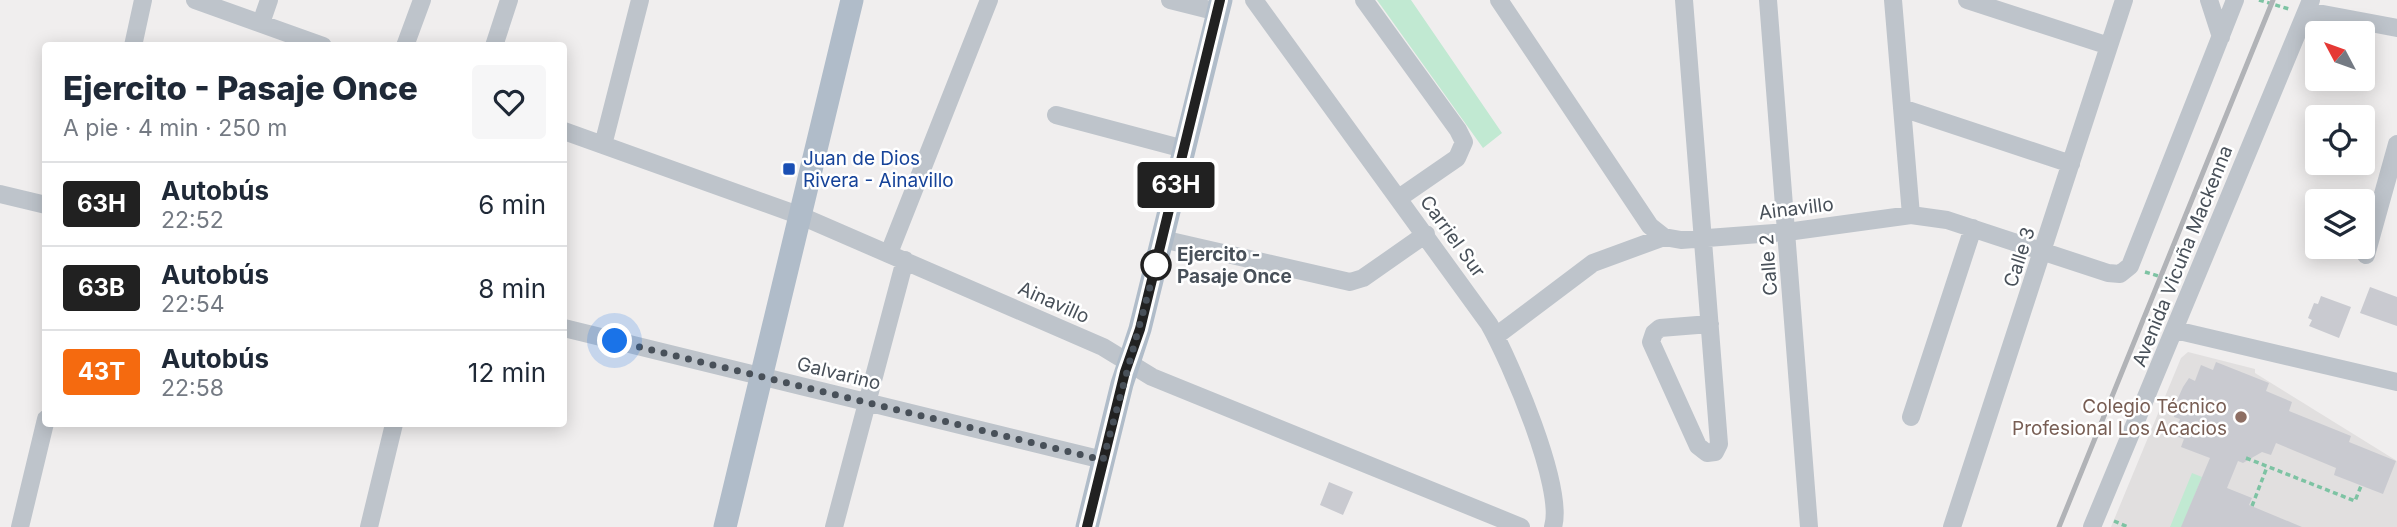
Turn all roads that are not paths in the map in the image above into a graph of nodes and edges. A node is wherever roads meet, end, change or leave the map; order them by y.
1 (143, 0) edge
2 (195, 0) edge
3 (269, 0) edge
4 (422, 0) edge
5 (509, 0) edge
6 (640, 0) edge
7 (852, 0) edge
8 (989, 0) edge
9 (1170, 0) edge
10 (1254, 0) edge
11 (1364, 0) edge
12 (1499, 0) edge
13 (1669, 0) edge
14 (1684, 0) edge
15 (1768, 0) edge
16 (1893, 0) edge
17 (1967, 0) edge
18 (2124, 0) edge
19 (2209, 0) edge
20 (2235, 0) edge
21 (2309, 5) edge
22 (1219, 6) edge
23 (261, 23) junction
24 (1686, 26) junction
25 (2397, 28) edge
26 (2221, 37) junction
27 (134, 42) edge
28 (312, 42) edge
29 (406, 42) edge
30 (495, 42) edge
31 (2109, 46) junction
32 (1902, 108) junction
33 (1056, 115) dead end
34 (567, 132) edge
35 (2397, 144) edge
36 (603, 145) junction
37 (1184, 149) junction
38 (2071, 164) junction
39 (0, 194) edge
40 (1399, 198) junction
41 (42, 204) edge
42 (1911, 215) junction
43 (801, 216) junction
44 (2375, 223) edge
45 (1973, 228) junction
46 (1787, 232) junction
47 (1426, 234) junction
48 (1664, 237) junction
49 (1162, 239) junction
50 (1703, 239) junction
51 (2043, 252) junction
52 (897, 256) junction
53 (1710, 324) junction
54 (567, 329) edge
55 (2175, 330) junction
56 (1496, 336) junction
57 (1129, 363) junction
58 (764, 376) junction
59 (2397, 382) edge
60 (867, 402) junction
61 (1911, 417) dead end
62 (44, 427) edge
63 (393, 427) edge
64 (1103, 460) junction
65 (20, 527) edge
66 (369, 527) edge
67 (725, 527) edge
68 (834, 527) edge
69 (1087, 527) edge
70 (1521, 527) edge
71 (1553, 527) edge
72 (1809, 527) edge
73 (1952, 527) edge
74 (2092, 527) edge

1 - 27 street
2 - 23 street
3 - 23 street
4 - 29 street
5 - 30 street
6 - 36 street
7 - 43 main road
8 - 52 street
9 - 22 street
10 - 40 street, Carriel Sur
11 - 40 street
12 - 48 street
13 - 24 street
14 - 24 street
15 - 46 street, Calle 2
16 - 32 street
17 - 31 street
18 - 31 street, Calle 3
19 - 26 street
20 - 26 street
21 - 25 street
21 - 55 street, Avenida Vicuña Mackenna
22 - 37 main road
23 - 28 street
24 - 50 street
26 - 51 street, Ainavillo
31 - 38 street, Calle 3
32 - 38 street
32 - 42 street
33 - 37 street
34 - 36 street, Ainavillo
35 - 44 street
36 - 43 street, Ainavillo
37 - 49 main road
38 - 51 street, Calle 3
39 - 41 street
40 - 47 street, Carriel Sur
42 - 45 street, Ainavillo
42 - 46 street, Ainavillo
43 - 52 street, Ainavillo
43 - 58 main road
45 - 51 street, Ainavillo
45 - 61 street
46 - 50 street, Ainavillo
46 - 72 street, Calle 2
47 - 49 street
47 - 56 street, Carriel Sur
48 - 50 street, Ainavillo
48 - 56 street, Ainavillo
49 - 57 main road
50 - 53 street
51 - 73 street, Calle 3
52 - 57 street, Ainavillo
52 - 60 street
53 - 53 street
54 - 58 street, Galvarino
55 - 59 street
55 - 74 street, Avenida Vicuña Mackenna
56 - 71 street, Carriel Sur
57 - 64 main road
57 - 70 street, Ainavillo
58 - 60 street, Galvarino
58 - 67 main road
60 - 64 street, Galvarino
60 - 68 street
62 - 65 street
63 - 66 street
64 - 69 main road

